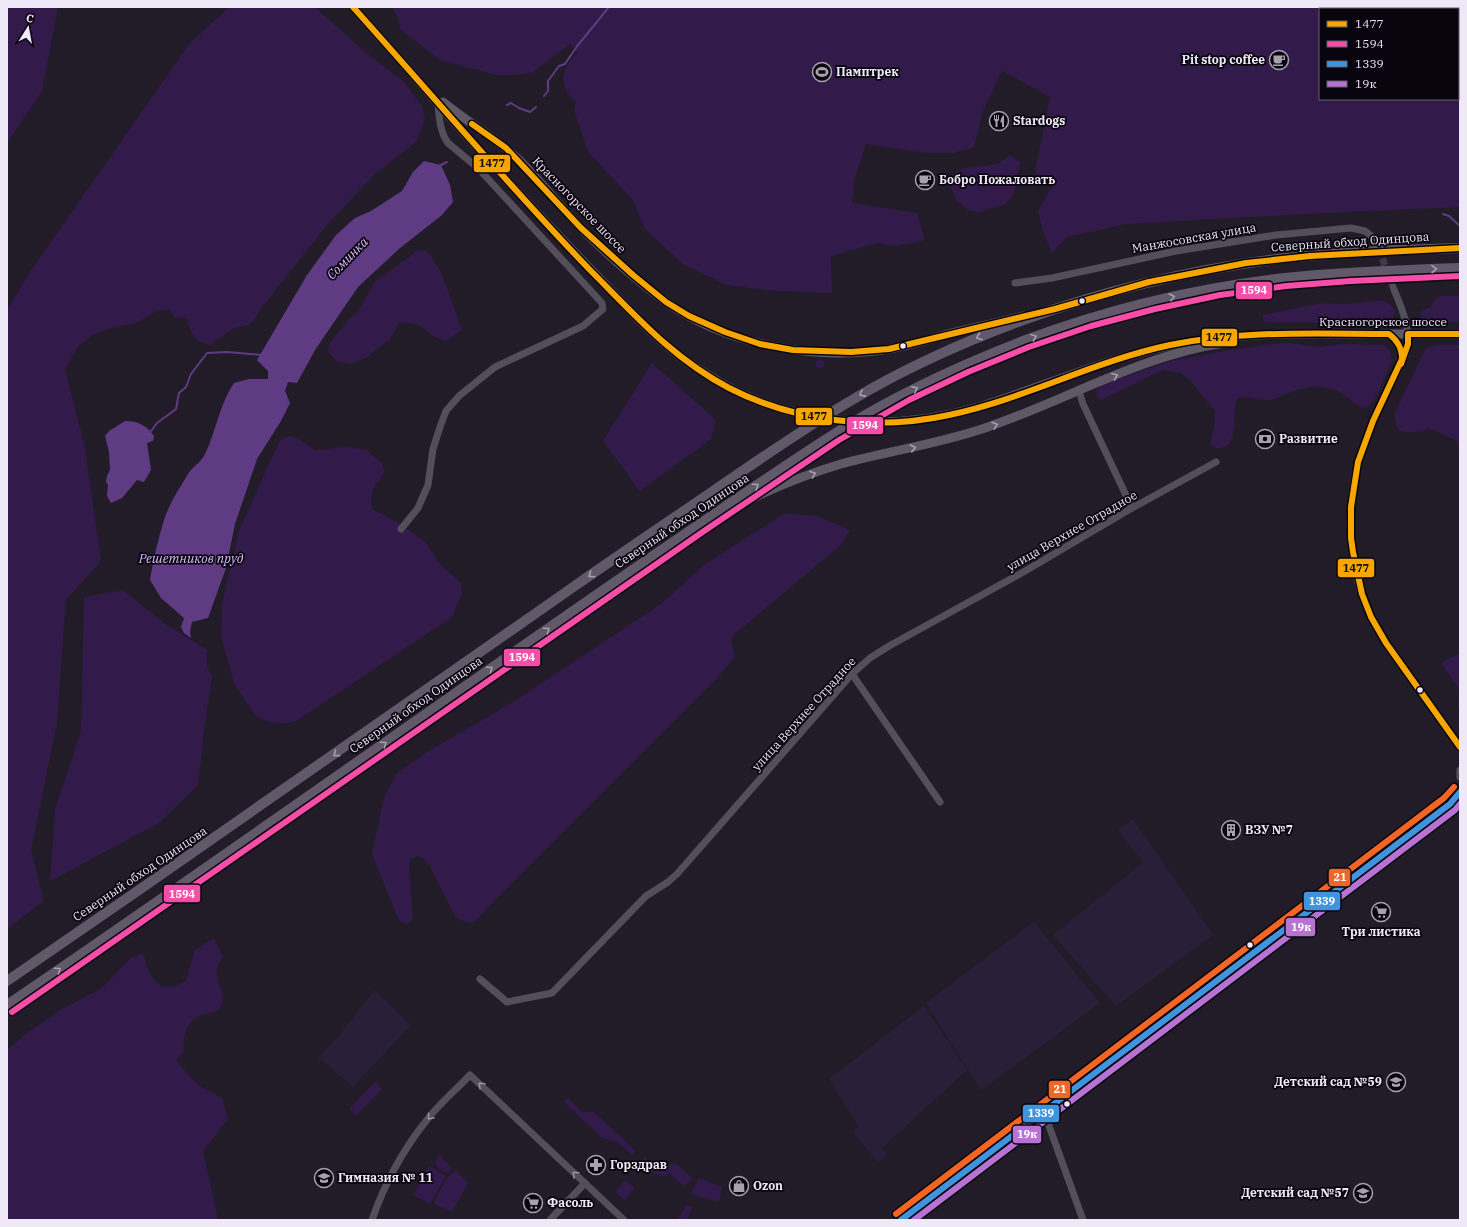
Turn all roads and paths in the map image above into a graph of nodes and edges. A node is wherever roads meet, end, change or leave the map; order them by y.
1 (353, 7) edge
2 (414, 76) junction
3 (438, 104) junction
4 (1376, 239) tunnel mouth
5 (1460, 248) edge
6 (1460, 268) edge
7 (1015, 283) dead end
8 (1393, 287) tunnel mouth
9 (1055, 309) junction
10 (1305, 334) junction
11 (1389, 334) junction
12 (1408, 334) junction
13 (1460, 334) edge
14 (1400, 366) junction
15 (1079, 390) junction
16 (1216, 462) dead end
17 (1132, 508) junction
18 (401, 529) dead end
19 (666, 547) junction
20 (852, 674) junction
21 (1460, 747) edge
22 (1460, 770) edge
23 (1460, 777) edge
24 (1460, 792) edge
25 (940, 802) dead end
26 (480, 979) dead end
27 (7, 981) edge
28 (7, 1005) edge
29 (1044, 1112) junction
30 (585, 1183) junction
31 (372, 1220) edge
32 (550, 1220) edge
33 (624, 1220) edge
34 (901, 1220) edge
35 (1083, 1220) edge

1 - 2 main road, Красногорское шоссе
2 - 3 main road
2 - 9 main road, Красногорское шоссе
3 - 10 main road
3 - 18 street
4 - 7 street, Манжосовская улица
5 - 9 highway, Северный обход Одинцова
19 -> 6 highway, Северный обход Одинцова
8 - 12 street
9 -> 27 highway, Северный обход Одинцова
10 - 11 main road, Красногорское шоссе
15 -> 10 main road
11 - 12 main road, Красногорское шоссе
11 - 14 street
12 - 13 main road, Красногорское шоссе
12 - 14 street
14 - 21 street
15 - 17 street
19 -> 15 main road
16 - 17 street, улица Верхнее Отрадное
17 - 20 street, улица Верхнее Отрадное
28 -> 19 highway, Северный обход Одинцова
20 - 25 street
20 - 26 street, улица Верхнее Отрадное
22 - 23 street
24 - 29 street
29 - 34 street
29 - 35 street
30 -> 31 street
30 - 32 street
30 - 33 street

